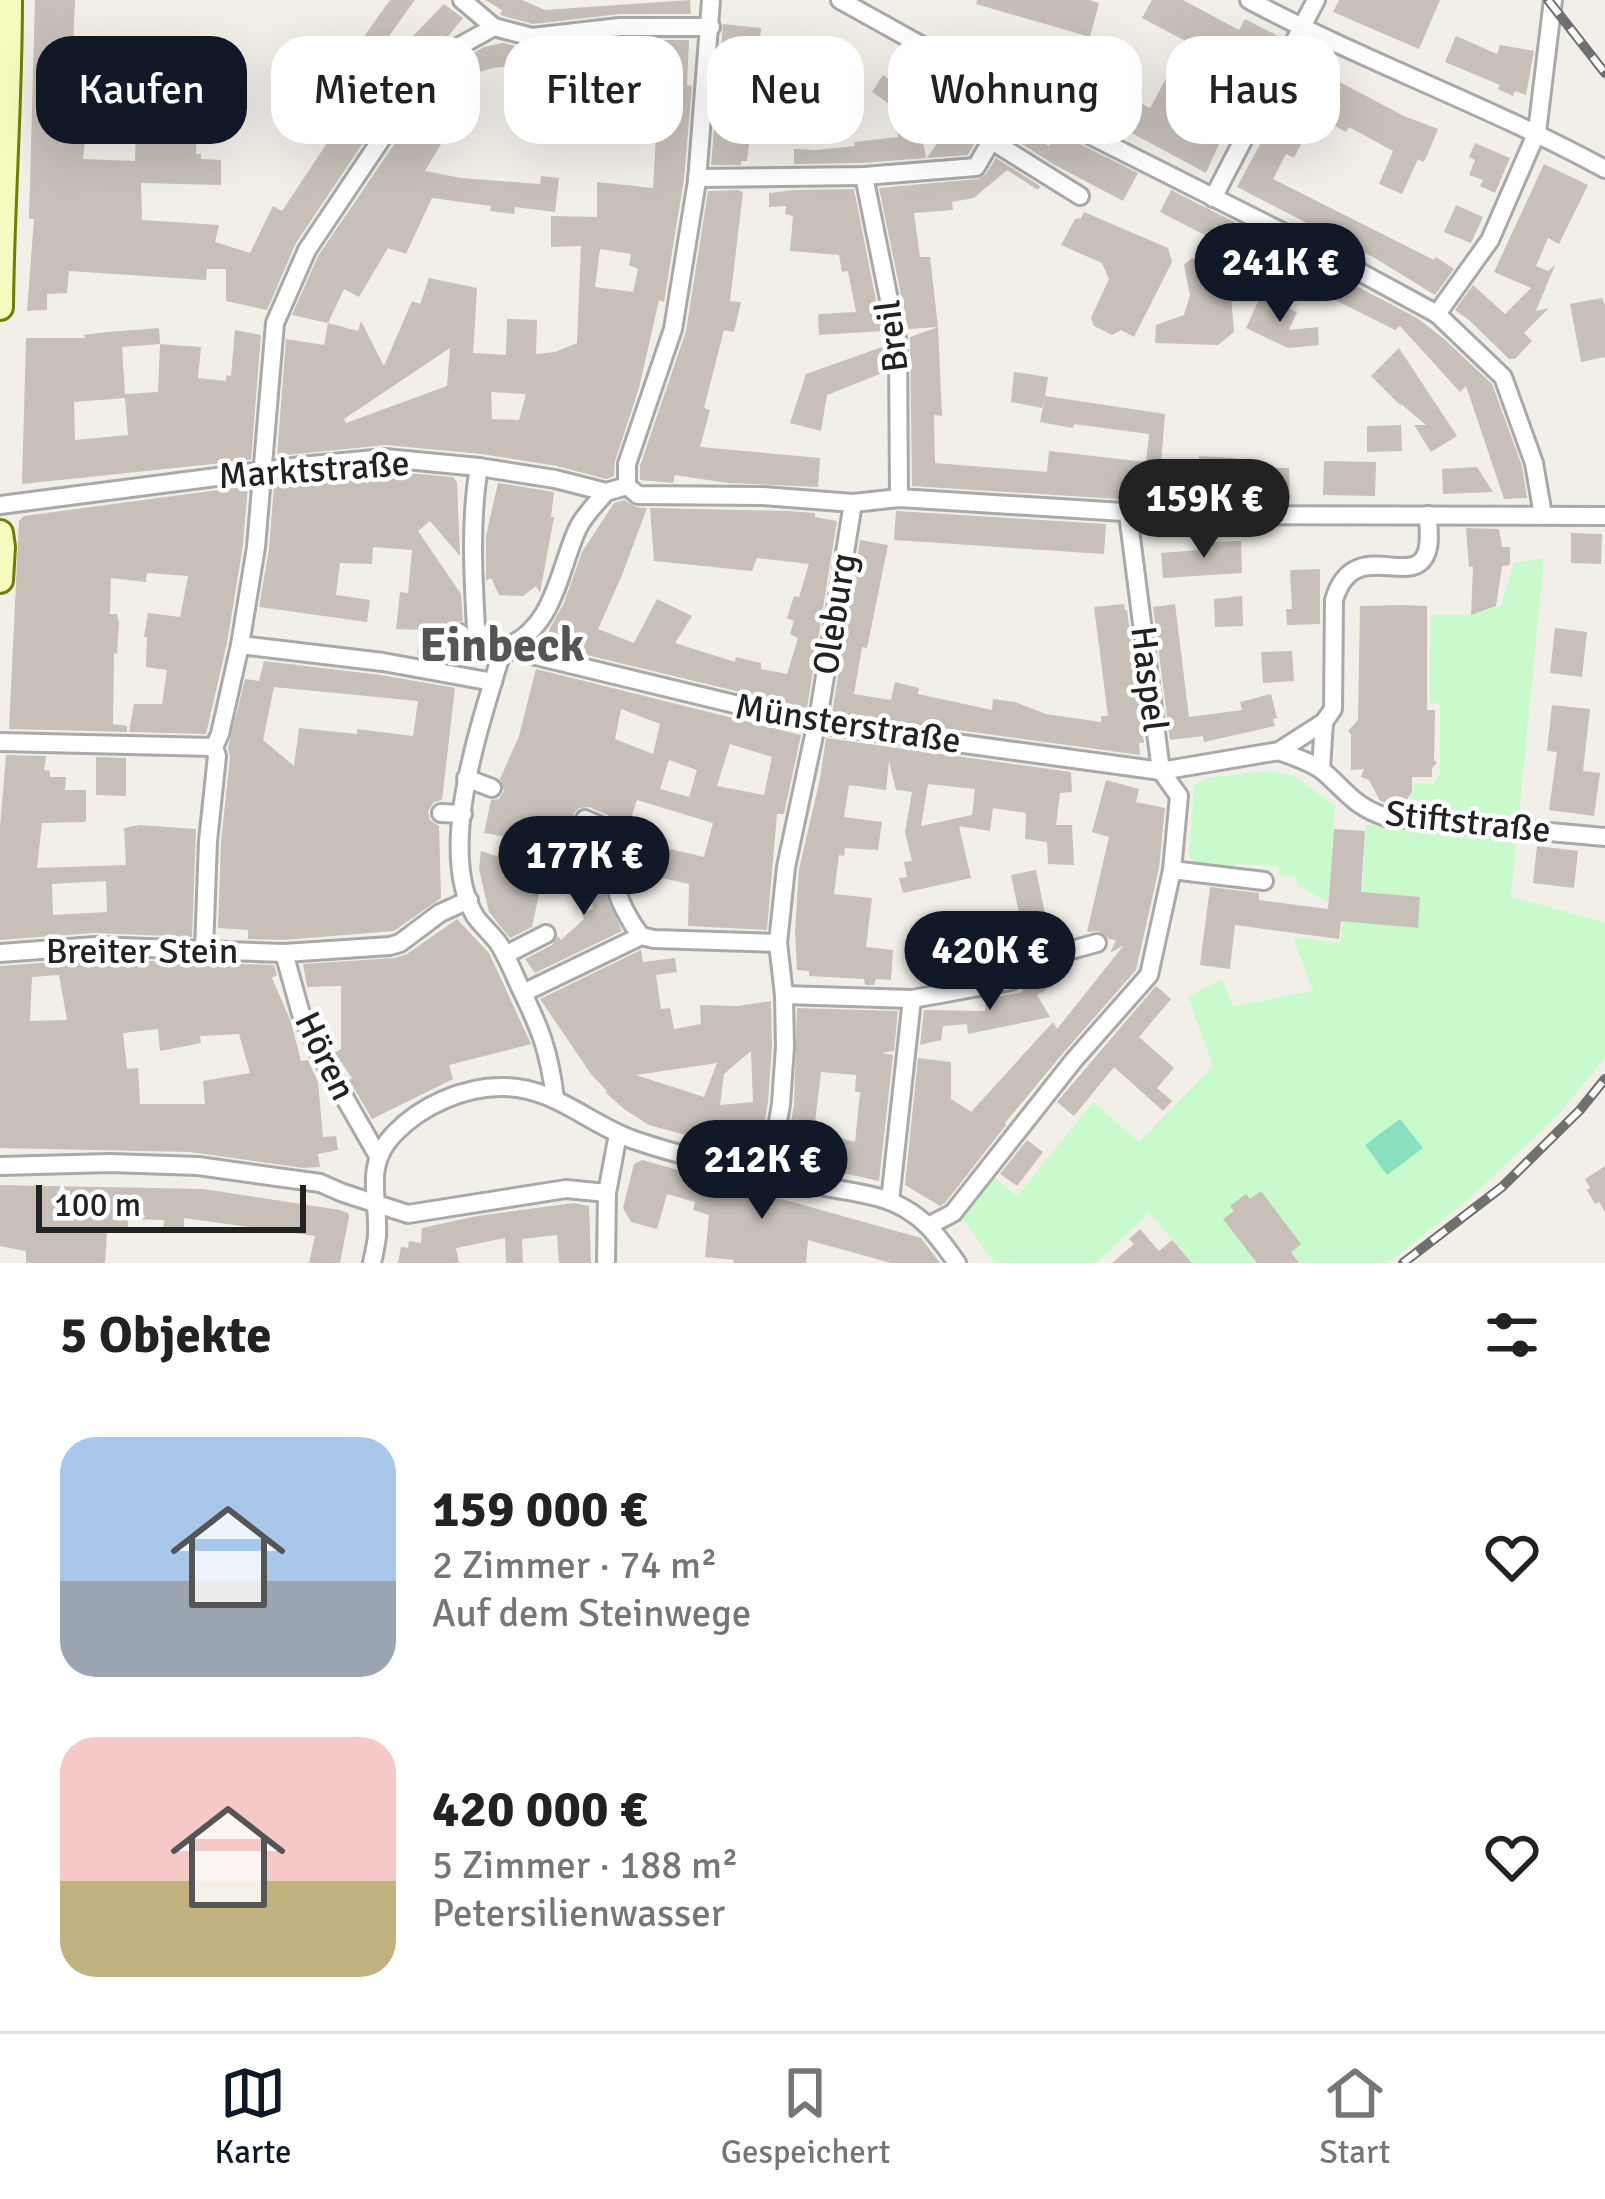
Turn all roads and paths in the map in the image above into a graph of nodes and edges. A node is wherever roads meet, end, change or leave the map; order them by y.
1 (9, 0) edge
2 (462, 0) edge
3 (711, 0) edge
4 (840, 0) edge
5 (1249, 0) edge
6 (1316, 0) edge
7 (1553, 0) edge
8 (711, 26) junction
9 (494, 27) junction
10 (1302, 28) junction
11 (905, 36) edge
12 (1538, 132) junction
13 (990, 144) edge
14 (997, 144) edge
15 (1107, 144) edge
16 (1605, 169) edge
17 (864, 176) junction
18 (697, 178) junction
19 (1080, 196) dead end
20 (1213, 198) junction
21 (0, 307) edge
22 (1436, 314) junction
23 (479, 466) junction
24 (263, 471) junction
25 (627, 486) junction
26 (606, 492) junction
27 (899, 498) junction
28 (854, 503) junction
29 (0, 505) edge
30 (1128, 514) junction
31 (1428, 515) junction
32 (1543, 515) junction
33 (1605, 516) edge
34 (0, 533) edge
35 (0, 580) edge
36 (240, 645) junction
37 (503, 648) junction
38 (494, 682) junction
39 (1324, 722) junction
40 (817, 724) junction
41 (0, 742) edge
42 (214, 747) junction
43 (1280, 751) junction
44 (1321, 769) junction
45 (1161, 772) junction
46 (466, 778) junction
47 (492, 788) dead end
48 (441, 813) dead end
49 (463, 814) junction
50 (585, 819) dead end
51 (1605, 837) edge
52 (1172, 870) junction
53 (1264, 880) dead end
54 (469, 900) junction
55 (546, 934) dead end
56 (641, 936) junction
57 (778, 943) junction
58 (1097, 943) dead end
59 (500, 947) junction
60 (204, 949) junction
61 (284, 952) junction
62 (0, 953) edge
63 (523, 993) junction
64 (784, 995) junction
65 (912, 998) junction
66 (555, 1098) junction
67 (618, 1135) junction
68 (378, 1156) junction
69 (0, 1166) edge
70 (769, 1174) junction
71 (607, 1192) junction
72 (890, 1201) junction
73 (376, 1205) junction
74 (930, 1225) junction
75 (372, 1263) edge
76 (606, 1263) edge
77 (957, 1263) edge

1 - 21 main road
2 - 9 street
3 - 8 street
4 - 11 street
5 - 10 street
6 - 10 street
7 - 12 street
8 - 9 street
8 - 18 street
9 - 24 street
10 - 12 street
10 - 20 street
12 - 16 street
12 - 22 street
13 - 17 street
14 - 19 street
15 - 20 street
17 - 18 street
17 - 27 street, Breil
18 - 25 street
20 - 22 street
22 - 32 street
23 - 24 street, Marktstraße
23 - 26 street, Marktstraße
23 - 37 street
24 - 29 street, Marktstraße
24 - 36 street
25 - 26 street, Marktstraße
25 - 28 street
26 - 37 street
27 - 28 street
27 - 30 street
28 - 40 street, Oleburg
30 - 31 street
30 - 45 street, Haspel
31 - 32 street
31 - 39 street
32 - 33 street
34 - 35 main road
36 - 38 street
36 - 42 street
37 - 38 street
37 - 40 street, Münsterstraße
38 - 46 street
39 - 43 street
39 - 44 street
40 - 45 street, Münsterstraße
40 - 57 street, Oleburg
41 - 42 street
42 - 60 street
43 - 44 street, Stiftstraße
43 - 45 street, Münsterstraße
44 - 51 street, Stiftstraße
45 - 52 street, Haspel
46 - 47 street
46 - 49 street
48 - 49 street
49 - 54 street
50 - 56 street
52 - 53 street
52 - 74 street, Haspel
54 - 59 street
54 - 61 street, Breiter Stein
55 - 59 street
56 - 57 street
56 - 63 street
57 - 64 street, Oleburg
58 - 65 street
59 - 63 street
60 - 61 street, Breiter Stein
60 - 62 street, Breiter Stein
61 - 68 street, Hören
63 - 66 street
64 - 65 street
64 - 70 street, Oleburg
65 - 72 street
66 - 67 street
66 - 68 street
67 - 70 street
67 - 71 street
68 - 73 street
69 - 73 street
70 - 72 street
71 - 73 street
71 - 76 street
72 - 74 street
73 - 75 street
74 - 77 street

